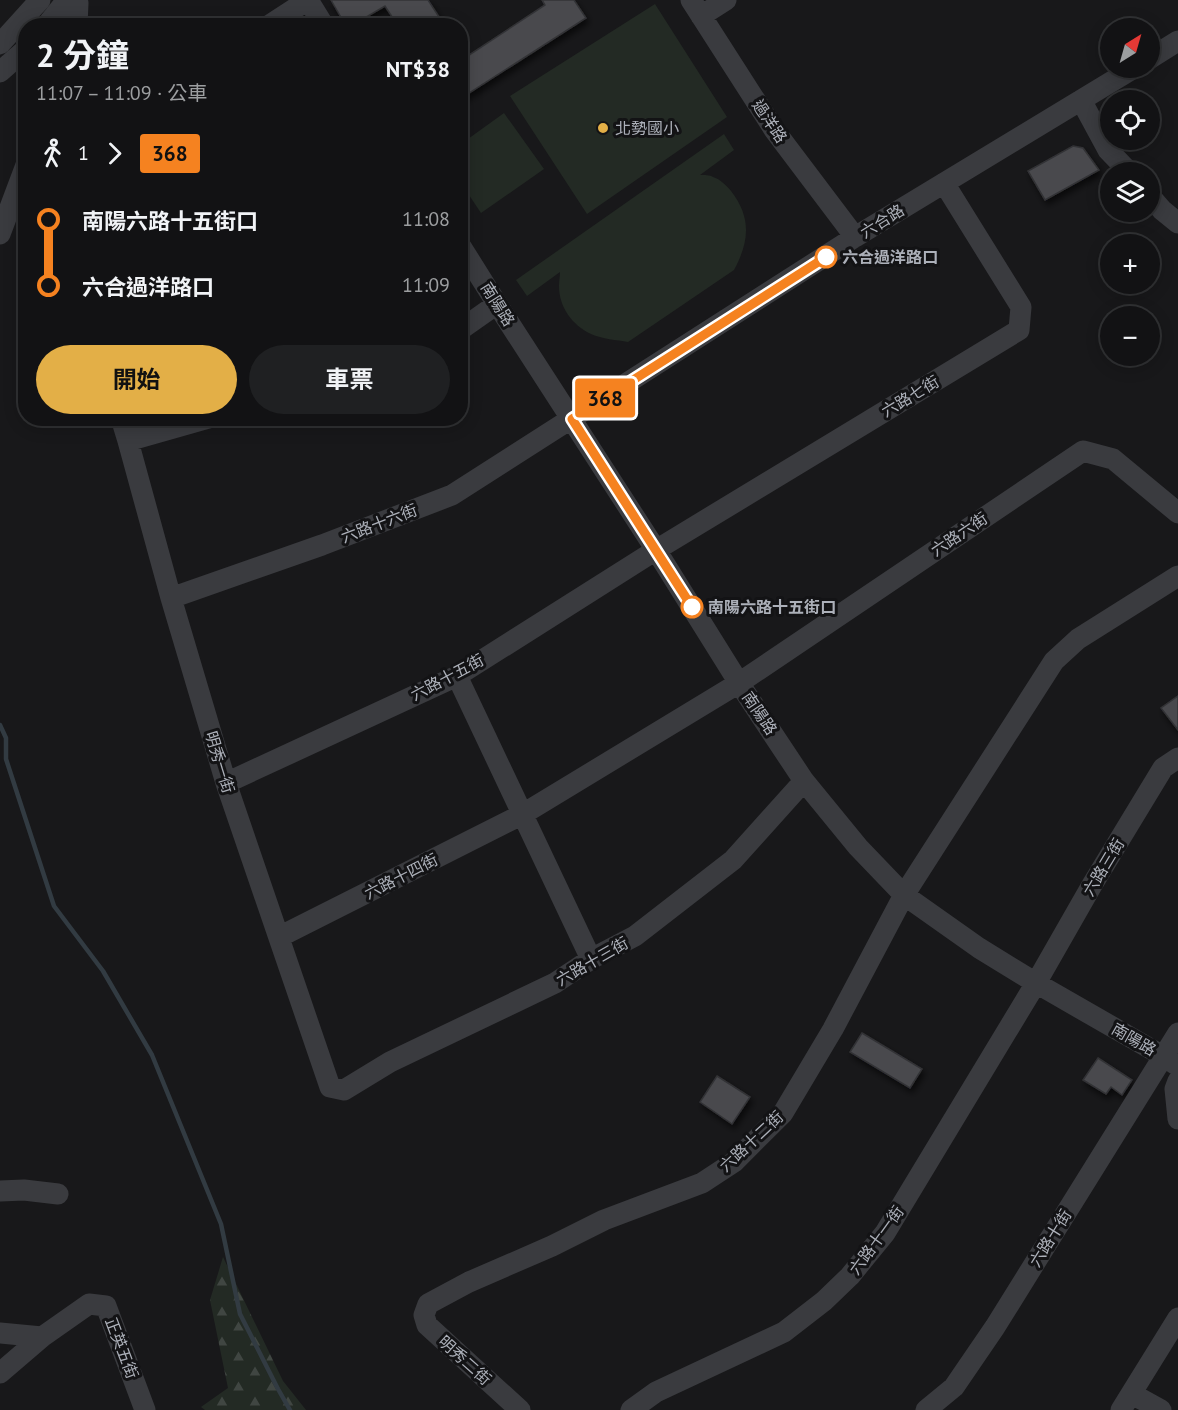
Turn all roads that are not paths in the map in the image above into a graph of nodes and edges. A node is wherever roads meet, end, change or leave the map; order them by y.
1 (40, 0) edge
2 (67, 0) edge
3 (76, 0) edge
4 (308, 0) edge
5 (726, 0) edge
6 (696, 8) edge
7 (24, 18) edge
8 (52, 18) edge
9 (77, 18) edge
10 (280, 18) edge
11 (319, 18) edge
12 (18, 24) edge
13 (1178, 41) edge
14 (0, 44) edge
15 (1160, 52) edge
16 (18, 56) edge
17 (0, 72) edge
18 (1117, 78) edge
19 (1081, 100) junction
20 (1119, 162) edge
21 (944, 183) junction
22 (18, 189) edge
23 (1160, 208) edge
24 (1178, 223) edge
25 (0, 234) edge
26 (855, 237) junction
27 (468, 258) edge
28 (497, 304) junction
29 (468, 324) edge
30 (572, 419) junction
31 (123, 426) edge
32 (181, 426) edge
33 (128, 441) junction
34 (1178, 513) edge
35 (656, 550) junction
36 (1178, 576) edge
37 (171, 598) junction
38 (457, 675) junction
39 (739, 682) junction
40 (1178, 758) edge
41 (804, 781) junction
42 (226, 783) junction
43 (523, 814) junction
44 (904, 895) junction
45 (279, 938) junction
46 (591, 959) junction
47 (1036, 983) junction
48 (1178, 1033) edge
49 (1170, 1061) edge
50 (1178, 1081) edge
51 (344, 1090) joint
52 (1178, 1119) edge
53 (0, 1191) edge
54 (58, 1194) dead end
55 (428, 1304) joint
56 (1178, 1318) edge
57 (0, 1333) edge
58 (42, 1337) junction
59 (0, 1373) edge
60 (1127, 1402) edge
61 (145, 1410) edge
62 (520, 1410) edge
63 (631, 1410) edge
64 (926, 1410) edge
65 (1161, 1410) edge

1 - 7 street
2 - 8 street
3 - 9 street
4 - 10 street
4 - 11 street
5 - 6 street
6 - 26 street, 過洋路
12 - 14 street
13 - 15 street
16 - 17 street
18 - 19 street, 六合路
19 - 20 street
19 - 21 street, 六合路
21 - 26 street, 六合路
21 - 35 street, 六路七街
22 - 25 street
23 - 24 street
26 - 30 street, 六合路
27 - 28 street, 南陽路
28 - 29 street
28 - 30 street, 南陽路
30 - 35 street, 南陽路
30 - 37 street, 六路十六街
31 - 33 street, 明秀一街
32 - 33 street
33 - 37 street, 明秀一街
34 - 39 street, 六路六街
35 - 38 street, 六路十五街
35 - 39 street, 南陽路
36 - 44 street
37 - 42 street, 明秀一街
38 - 42 street, 六路十五街
38 - 43 street
39 - 41 street, 南陽路
39 - 43 street, 六路十四街
40 - 47 street, 六路三街
41 - 44 street, 南陽路
41 - 46 street, 六路十三街
42 - 45 street, 明秀一街
43 - 45 street, 六路十四街
43 - 46 street
44 - 47 street, 南陽路
44 - 55 street, 六路十二街
45 - 51 street, 明秀一街
46 - 51 street, 六路十三街
47 - 49 street, 南陽路
47 - 63 street, 六路十一街
48 - 49 street
49 - 64 street, 六路十街
50 - 52 street
53 - 54 street
55 - 62 street, 明秀二街
56 - 60 street
57 - 58 street
58 - 59 street, 正英五街
58 - 61 street, 正英五街
60 - 65 street

